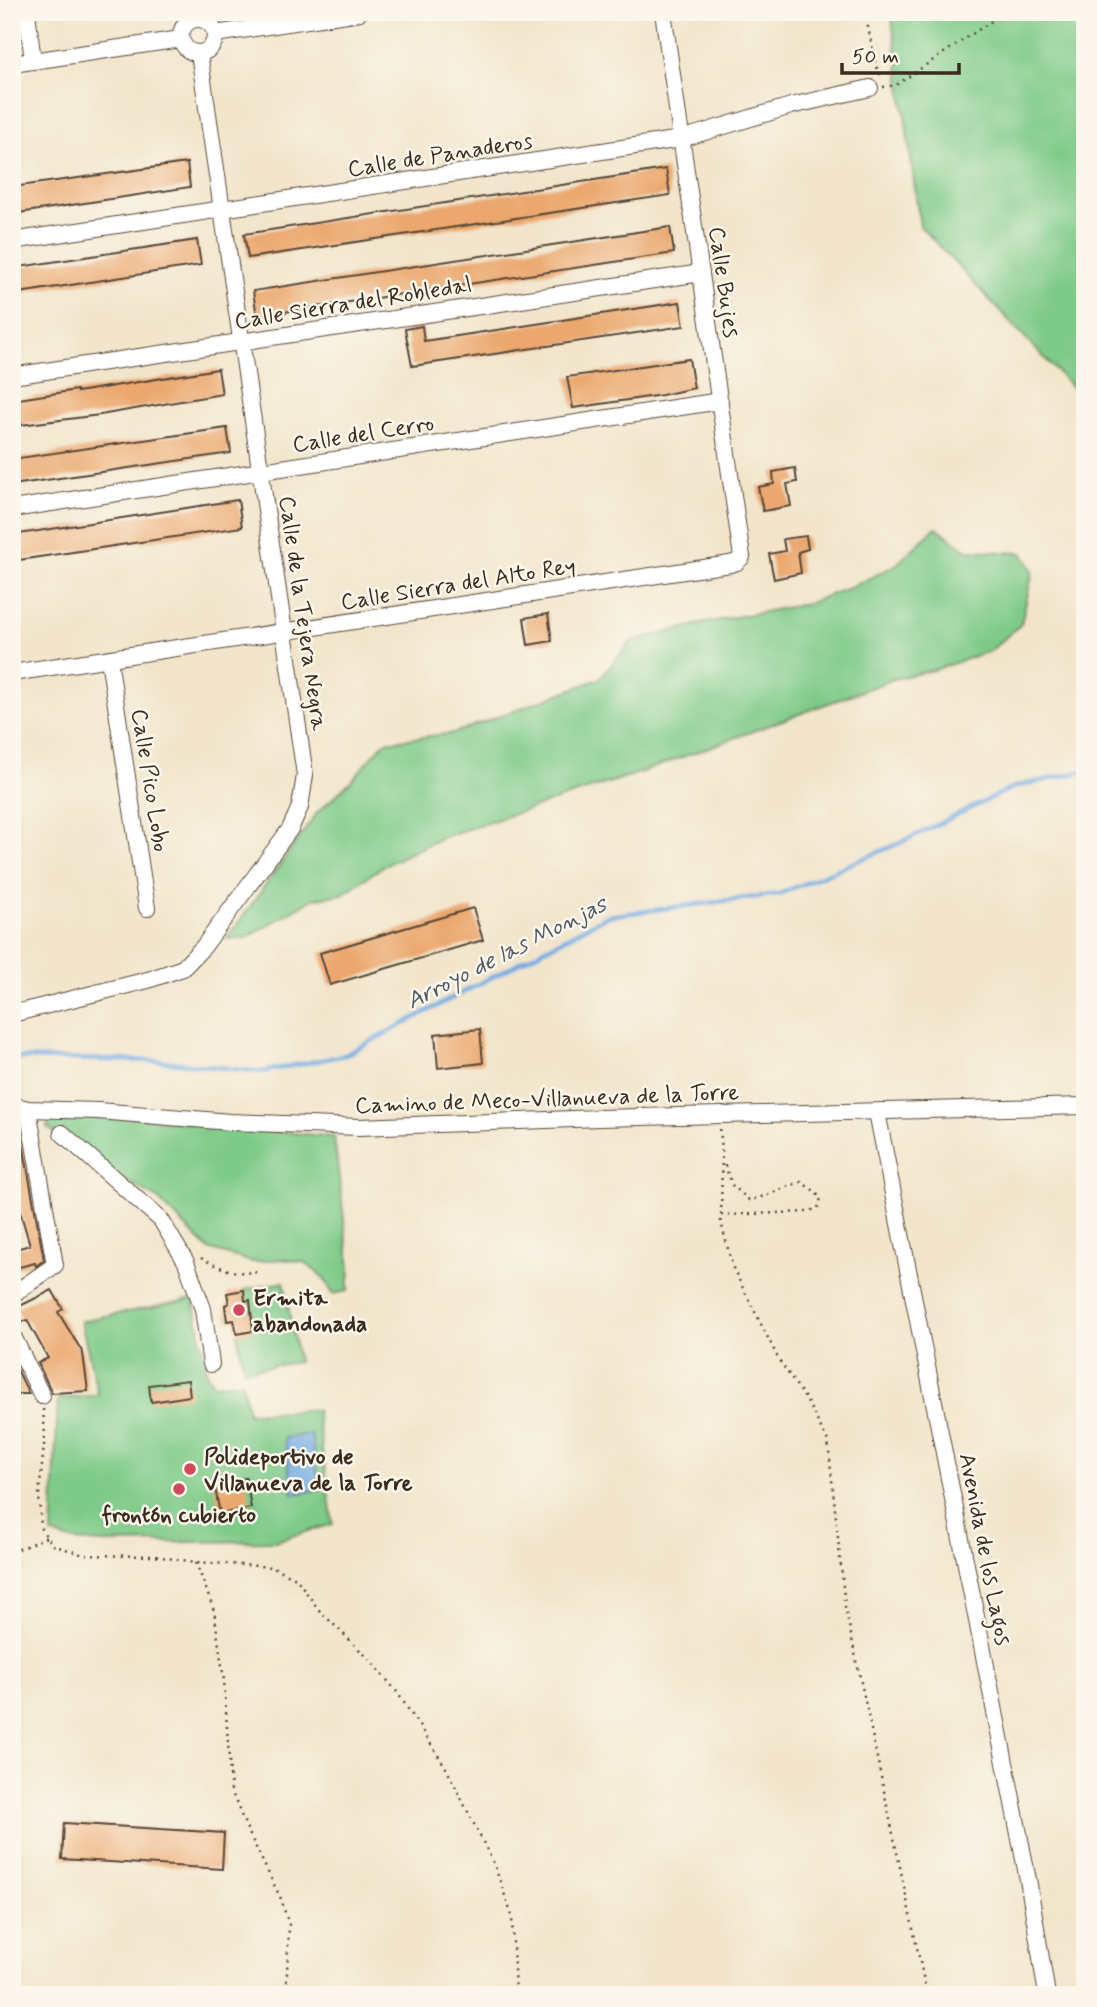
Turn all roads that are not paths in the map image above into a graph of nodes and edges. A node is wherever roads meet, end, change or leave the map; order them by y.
1 (27, 12) edge
2 (360, 12) edge
3 (663, 12) edge
4 (194, 16) edge
5 (215, 34) junction
6 (181, 39) junction
7 (199, 53) junction
8 (33, 61) junction
9 (12, 64) edge
10 (878, 87) road end
11 (681, 139) junction
12 (221, 211) junction
13 (12, 241) edge
14 (701, 273) junction
15 (241, 342) junction
16 (12, 376) edge
17 (720, 401) junction
18 (261, 471) junction
19 (12, 509) edge
20 (742, 557) joint
21 (284, 632) junction
22 (109, 659) junction
23 (12, 673) edge
24 (147, 908) dead end
25 (12, 1014) edge
26 (1085, 1106) edge
27 (20, 1107) edge
28 (55, 1110) junction
29 (877, 1112) junction
30 (12, 1295) edge
31 (12, 1334) edge
32 (211, 1364) dead end
33 (42, 1396) road end
34 (1047, 1995) edge

1 - 8 street
2 - 5 street
3 - 11 street, Calle Bujes
4 - 5 street
4 - 6 street
5 - 7 street
6 - 7 street
6 - 8 street
7 - 12 street, Calle de la Tejera Negra
8 - 9 street
10 - 11 street, Calle de Panaderos
11 - 12 street, Calle de Panaderos
11 - 14 street, Calle Bujes
12 - 13 street, Calle de Panaderos
12 - 15 street, Calle de la Tejera Negra
14 - 15 street, Calle Sierra del Robledal
14 - 17 street, Calle Bujes
15 - 16 street, Calle Sierra del Robledal
15 - 18 street, Calle de la Tejera Negra
17 - 18 street, Calle del Cerro
17 - 20 street, Calle Bujes
18 - 19 street, Calle del Cerro
18 - 21 street, Calle de la Tejera Negra
20 - 21 street, Calle Sierra del Alto Rey
21 - 22 street, Calle Sierra del Alto Rey
21 - 25 street, Calle de la Tejera Negra
22 - 23 street, Calle Sierra del Alto Rey
22 - 24 street, Calle Pico Lobo
26 - 29 street, Camino de Meco-Villanueva de la Torre
27 - 28 street, Camino de Meco-Villanueva de la Torre
27 - 30 street
28 - 29 street, Camino de Meco-Villanueva de la Torre
28 - 32 street
29 - 34 street, Avenida de los Lagos
31 - 33 street

